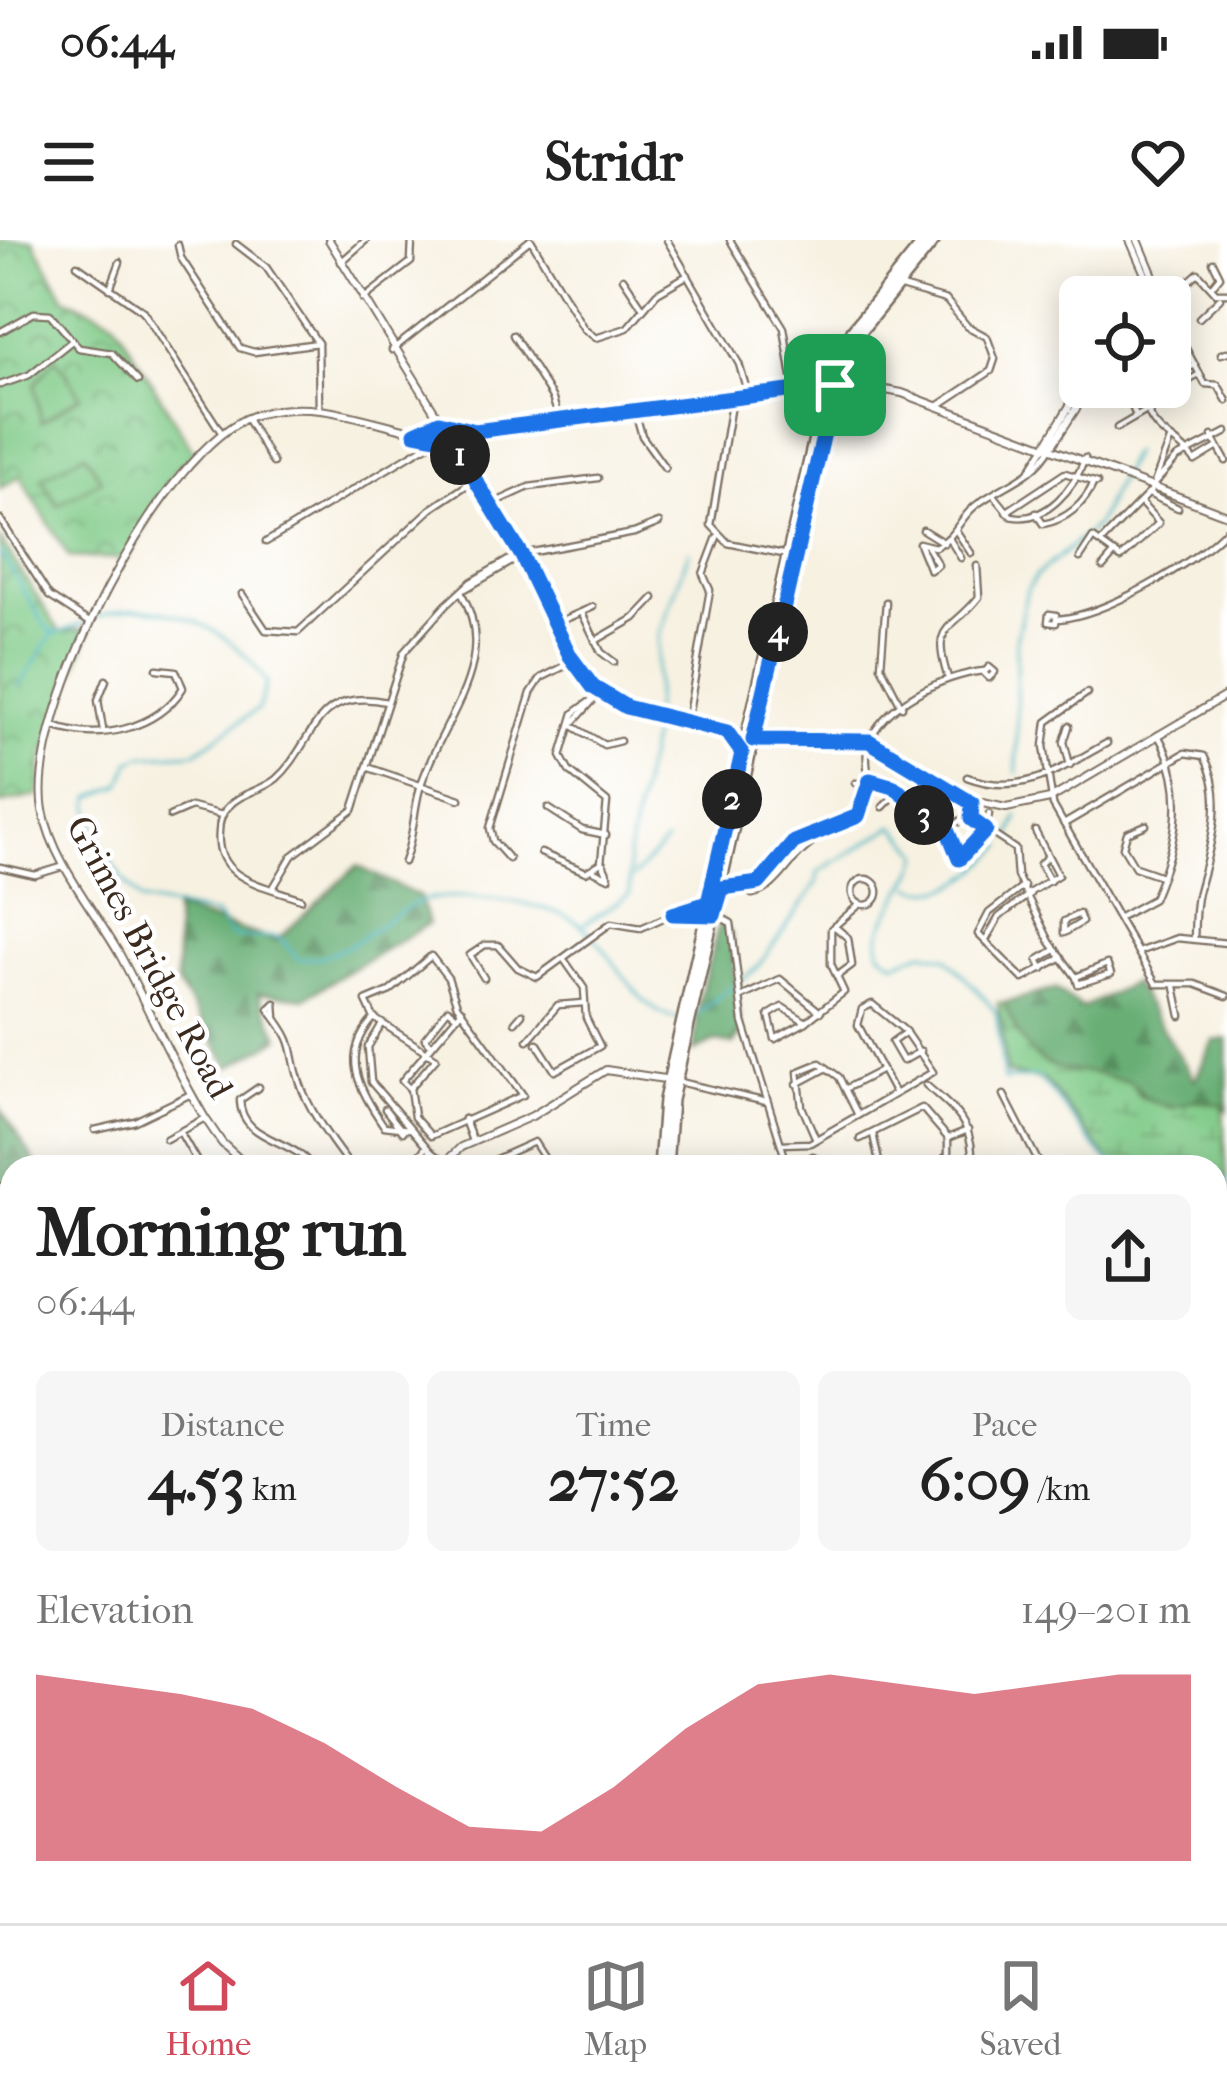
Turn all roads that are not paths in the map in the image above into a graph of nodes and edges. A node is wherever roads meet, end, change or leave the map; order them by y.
1 (329, 240) edge
2 (367, 240) edge
3 (412, 240) edge
4 (530, 240) edge
5 (668, 240) edge
6 (730, 240) edge
7 (925, 240) edge
8 (934, 240) edge
9 (1134, 240) edge
10 (236, 244) dead end
11 (178, 245) dead end
12 (120, 262) dead end
13 (341, 262) junction
14 (1213, 262) dead end
15 (77, 265) dead end
16 (688, 275) junction
17 (1150, 276) edge
18 (623, 278) dead end
19 (1191, 279) edge
20 (896, 285) junction
21 (1211, 286) junction
22 (110, 289) junction
23 (1224, 294) edge
24 (362, 299) junction
25 (644, 310) junction
26 (1198, 318) dead end
27 (0, 332) edge
28 (513, 335) dead end
29 (73, 340) junction
30 (318, 343) junction
31 (392, 350) junction
32 (1191, 358) edge
33 (1195, 365) junction
34 (1191, 367) edge
35 (839, 373) junction
36 (1199, 374) junction
37 (1191, 379) edge
38 (138, 381) dead end
39 (848, 384) junction
40 (0, 385) edge
41 (825, 388) junction
42 (794, 389) junction
43 (748, 396) junction
44 (732, 398) junction
45 (1227, 400) edge
46 (938, 406) junction
47 (1070, 408) edge
48 (1075, 408) edge
49 (1134, 408) edge
50 (1145, 408) edge
51 (1149, 408) edge
52 (319, 409) junction
53 (635, 411) junction
54 (1147, 411) junction
55 (1136, 416) junction
56 (247, 418) junction
57 (560, 421) junction
58 (1117, 428) dead end
59 (221, 432) junction
60 (439, 432) junction
61 (461, 432) junction
62 (1227, 432) edge
63 (418, 434) junction
64 (1212, 436) junction
65 (1171, 440) junction
66 (1049, 446) junction
67 (455, 447) junction
68 (1218, 447) junction
69 (424, 448) junction
70 (1188, 451) junction
71 (1167, 455) junction
72 (1085, 458) junction
73 (1174, 460) junction
74 (1226, 460) edge
75 (273, 463) dead end
76 (665, 468) dead end
77 (1079, 476) junction
78 (598, 478) dead end
79 (476, 479) junction
80 (1154, 484) junction
81 (1148, 494) junction
82 (994, 495) junction
83 (1141, 503) junction
84 (493, 504) junction
85 (1178, 508) dead end
86 (1006, 512) junction
87 (1036, 513) junction
88 (1227, 515) edge
89 (0, 519) edge
90 (659, 523) dead end
91 (1227, 529) edge
92 (923, 530) dead end
93 (957, 532) junction
94 (718, 536) junction
95 (266, 542) dead end
96 (1101, 542) junction
97 (944, 543) junction
98 (945, 553) dead end
99 (971, 554) dead end
100 (1114, 554) junction
101 (791, 555) junction
102 (521, 556) junction
103 (961, 558) dead end
104 (1080, 558) dead end
105 (977, 566) dead end
106 (1103, 568) dead end
107 (930, 570) dead end
108 (463, 591) junction
109 (242, 594) dead end
110 (654, 598) dead end
111 (886, 602) dead end
112 (592, 607) dead end
113 (582, 613) junction
114 (1058, 619) dead end
115 (89, 622) junction
116 (554, 624) junction
117 (595, 641) junction
118 (573, 662) junction
119 (614, 662) dead end
120 (157, 669) dead end
121 (984, 671) dead end
122 (948, 678) junction
123 (106, 680) dead end
124 (600, 693) junction
125 (1087, 693) dead end
126 (1227, 694) edge
127 (387, 702) junction
128 (902, 706) junction
129 (687, 722) junction
130 (571, 725) junction
131 (53, 726) junction
132 (1069, 726) dead end
133 (103, 730) junction
134 (727, 732) junction
135 (1158, 735) junction
136 (749, 739) junction
137 (620, 741) dead end
138 (870, 742) junction
139 (1107, 743) dead end
140 (742, 753) junction
141 (854, 756) dead end
142 (866, 757) junction
143 (1172, 760) junction
144 (1070, 765) junction
145 (367, 767) junction
146 (968, 777) dead end
147 (1047, 777) junction
148 (870, 780) junction
149 (855, 783) dead end
150 (421, 784) junction
151 (611, 789) dead end
152 (899, 791) junction
153 (926, 793) dead end
154 (603, 797) junction
155 (460, 799) dead end
156 (1050, 799) junction
157 (913, 805) junction
158 (1218, 805) junction
159 (1227, 806) edge
160 (883, 807) dead end
161 (942, 807) dead end
162 (973, 807) junction
163 (548, 808) dead end
164 (989, 814) dead end
165 (222, 815) junction
166 (170, 816) dead end
167 (929, 820) junction
168 (1064, 824) junction
169 (1146, 825) dead end
170 (986, 830) junction
171 (1035, 831) dead end
172 (948, 832) junction
173 (606, 835) junction
174 (541, 854) dead end
175 (509, 859) dead end
176 (404, 862) dead end
177 (601, 862) junction
178 (65, 866) junction
179 (0, 868) edge
180 (594, 871) junction
181 (1161, 876) junction
182 (724, 884) junction
183 (273, 888) junction
184 (1028, 891) junction
185 (301, 899) dead end
186 (859, 905) junction
187 (704, 911) junction
188 (1118, 919) junction
189 (834, 926) junction
190 (1064, 933) dead end
191 (1194, 939) junction
192 (1050, 942) junction
193 (1227, 944) edge
194 (1054, 950) junction
195 (1138, 952) junction
196 (1062, 957) junction
197 (563, 958) junction
198 (1043, 969) junction
199 (837, 976) junction
200 (1076, 977) junction
201 (484, 978) dead end
202 (1174, 987) junction
203 (692, 995) junction
204 (739, 995) junction
205 (1227, 995) edge
206 (584, 1003) junction
207 (820, 1012) junction
208 (459, 1013) junction
209 (522, 1014) dead end
210 (1181, 1016) dead end
211 (374, 1018) junction
212 (276, 1019) dead end
213 (515, 1022) dead end
214 (806, 1022) junction
215 (382, 1024) junction
216 (906, 1032) junction
217 (529, 1040) dead end
218 (537, 1043) dead end
219 (429, 1048) junction
220 (922, 1051) junction
221 (882, 1070) junction
222 (676, 1084) junction
223 (926, 1085) dead end
224 (259, 1087) dead end
225 (844, 1089) junction
226 (190, 1094) junction
227 (895, 1094) junction
228 (1004, 1095) dead end
229 (938, 1096) junction
230 (767, 1102) junction
231 (387, 1106) junction
232 (922, 1108) junction
233 (376, 1113) junction
234 (858, 1115) junction
235 (205, 1118) junction
236 (464, 1119) junction
237 (468, 1129) junction
238 (95, 1130) dead end
239 (407, 1130) junction
240 (968, 1130) junction
241 (180, 1132) junction
242 (873, 1134) junction
243 (948, 1138) junction
244 (166, 1139) dead end
245 (860, 1139) dead end
246 (477, 1140) junction
247 (816, 1140) junction
248 (781, 1144) junction
249 (464, 1146) junction
250 (425, 1148) junction
251 (972, 1153) dead end
252 (193, 1155) edge
253 (234, 1155) edge
254 (302, 1155) edge
255 (344, 1155) edge
256 (419, 1155) edge
257 (432, 1155) edge
258 (455, 1155) edge
259 (505, 1155) edge
260 (542, 1155) edge
261 (665, 1155) edge
262 (787, 1155) edge
263 (877, 1155) edge
264 (948, 1155) edge
265 (1033, 1155) edge

1 - 13 street
2 - 13 street
3 - 24 street
4 - 25 street
4 - 31 street
5 - 16 street
6 - 42 street
7 - 20 main road
8 - 20 main road
9 - 17 street
10 - 30 street
11 - 30 street
12 - 22 street
13 - 24 street
14 - 21 street
15 - 22 street
16 - 25 street
16 - 43 street
18 - 25 street
19 - 21 street
20 - 35 main road
20 - 41 main road
20 - 46 street
21 - 23 street
22 - 59 street
23 - 26 street
24 - 31 street
27 - 29 street
28 - 57 street
29 - 38 street
29 - 40 street
30 - 52 street
31 - 60 street
32 - 33 street
33 - 34 street
33 - 36 street
35 - 39 main road
35 - 41 main road
36 - 37 street
36 - 45 street
39 - 41 street
39 - 46 street
41 - 42 street
41 - 101 main road
42 - 43 street
43 - 44 street
44 - 53 street
44 - 94 street
46 - 66 street
47 - 66 street
48 - 66 street
49 - 55 street
50 - 54 street
51 - 54 street
52 - 56 street, Grimes Bridge Road
52 - 63 street, Grimes Bridge Road
53 - 57 street
53 - 76 street
54 - 55 street
54 - 65 street
55 - 58 street
56 - 59 street, Grimes Bridge Road
56 - 75 street
57 - 61 street
59 - 115 street, Grimes Bridge Road
60 - 61 street
60 - 63 street
60 - 67 street
60 - 69 street
61 - 67 street
62 - 64 street
63 - 69 street
64 - 68 street
64 - 70 street
65 - 70 street
65 - 71 street
66 - 72 street
66 - 82 street
67 - 79 street
68 - 70 street
68 - 74 street
69 - 95 street
70 - 73 street
71 - 73 street
71 - 80 street
72 - 77 street
72 - 80 street
73 - 80 street
77 - 86 street
77 - 87 street
77 - 87 street
78 - 84 street
79 - 84 street
79 - 109 street
80 - 81 street
80 - 88 street
81 - 83 street
81 - 85 street
82 - 86 street
82 - 93 street
83 - 96 street
83 - 100 street
84 - 102 street
86 - 87 street
89 - 115 street
90 - 102 street
91 - 114 street
92 - 97 street
93 - 97 street
93 - 99 street
94 - 101 street
94 - 129 street
96 - 100 street
96 - 104 street
97 - 98 street
97 - 103 street
97 - 107 street
100 - 106 street
101 - 136 main road
102 - 108 street
102 - 116 street
105 - 122 street
108 - 127 street
108 - 150 street
110 - 117 street
111 - 128 street
112 - 113 street
113 - 116 street
113 - 117 street
115 - 131 street, Grimes Bridge Road
116 - 118 street
117 - 119 street
118 - 124 street
118 - 175 street
120 - 133 street
121 - 122 street
122 - 128 street
123 - 133 street
124 - 129 street
124 - 130 street
125 - 147 street
126 - 135 street
127 - 145 street
127 - 165 street
128 - 138 street
129 - 134 street
130 - 137 street
130 - 154 street
131 - 133 street
131 - 178 street, Grimes Bridge Road
132 - 144 street
134 - 136 street
134 - 140 main road
135 - 143 street
135 - 156 street
136 - 138 street
136 - 140 main road
136 - 182 main road
138 - 142 street
138 - 162 street
139 - 144 street
140 - 187 main road
141 - 142 street
142 - 148 street
143 - 158 street
143 - 168 street
143 - 181 street
144 - 147 street
145 - 150 street
145 - 183 street
146 - 147 street
147 - 156 street
148 - 149 street
148 - 152 street
148 - 182 street
150 - 155 street
150 - 176 street
151 - 154 street
152 - 157 street
152 - 160 street
153 - 157 street
154 - 173 street
156 - 162 street
156 - 168 street
157 - 167 street
158 - 159 street
158 - 191 street
161 - 167 street
162 - 170 street
162 - 170 street
162 - 172 street
163 - 173 street
164 - 170 street
165 - 166 street
165 - 183 street
167 - 172 street
168 - 188 street
169 - 181 street
170 - 172 street
170 - 184 street
171 - 184 street
173 - 177 street
174 - 180 street
177 - 180 street
177 - 180 street
178 - 179 street
178 - 226 street, Grimes Bridge Road
181 - 188 street
182 - 187 main road
183 - 185 street
184 - 192 street
184 - 198 street
186 - 186 street
186 - 189 street
187 - 197 street
187 - 203 main road
187 - 203 main road
187 - 204 street
188 - 195 street
189 - 199 street
189 - 199 street
190 - 192 street
191 - 193 street
191 - 195 street
192 - 194 street
194 - 196 street
194 - 198 street
195 - 202 street
196 - 198 street
196 - 200 street
197 - 201 street
197 - 206 street
199 - 207 street
200 - 200 street
202 - 205 street
202 - 210 street
203 - 222 main road
204 - 207 street
204 - 230 street
206 - 217 street
206 - 218 street
207 - 214 street
208 - 211 street
208 - 219 street
208 - 236 street
209 - 213 street
211 - 215 street
211 - 233 street
212 - 255 street
214 - 214 street
215 - 219 street
215 - 231 street
216 - 220 street
216 - 220 street
216 - 221 street
219 - 236 street
220 - 227 street
221 - 225 street
221 - 227 street
222 - 230 street
222 - 246 street
222 - 261 main road
223 - 229 street
224 - 254 street
225 - 234 street
225 - 247 street
226 - 235 street, Grimes Bridge Road
226 - 238 street
227 - 234 street
228 - 265 street
229 - 232 street
229 - 240 street
230 - 248 street
231 - 233 street
231 - 239 street
232 - 242 street
232 - 243 street
233 - 239 street
234 - 247 street
235 - 241 street
235 - 253 street, Grimes Bridge Road
236 - 237 street
237 - 246 street
237 - 249 street
239 - 250 street
240 - 243 street
240 - 251 street
241 - 244 street
241 - 252 street
242 - 245 street
242 - 263 street
243 - 264 street
246 - 249 street
247 - 248 street
248 - 262 street
249 - 258 street
250 - 256 street
250 - 257 street
259 - 260 street

